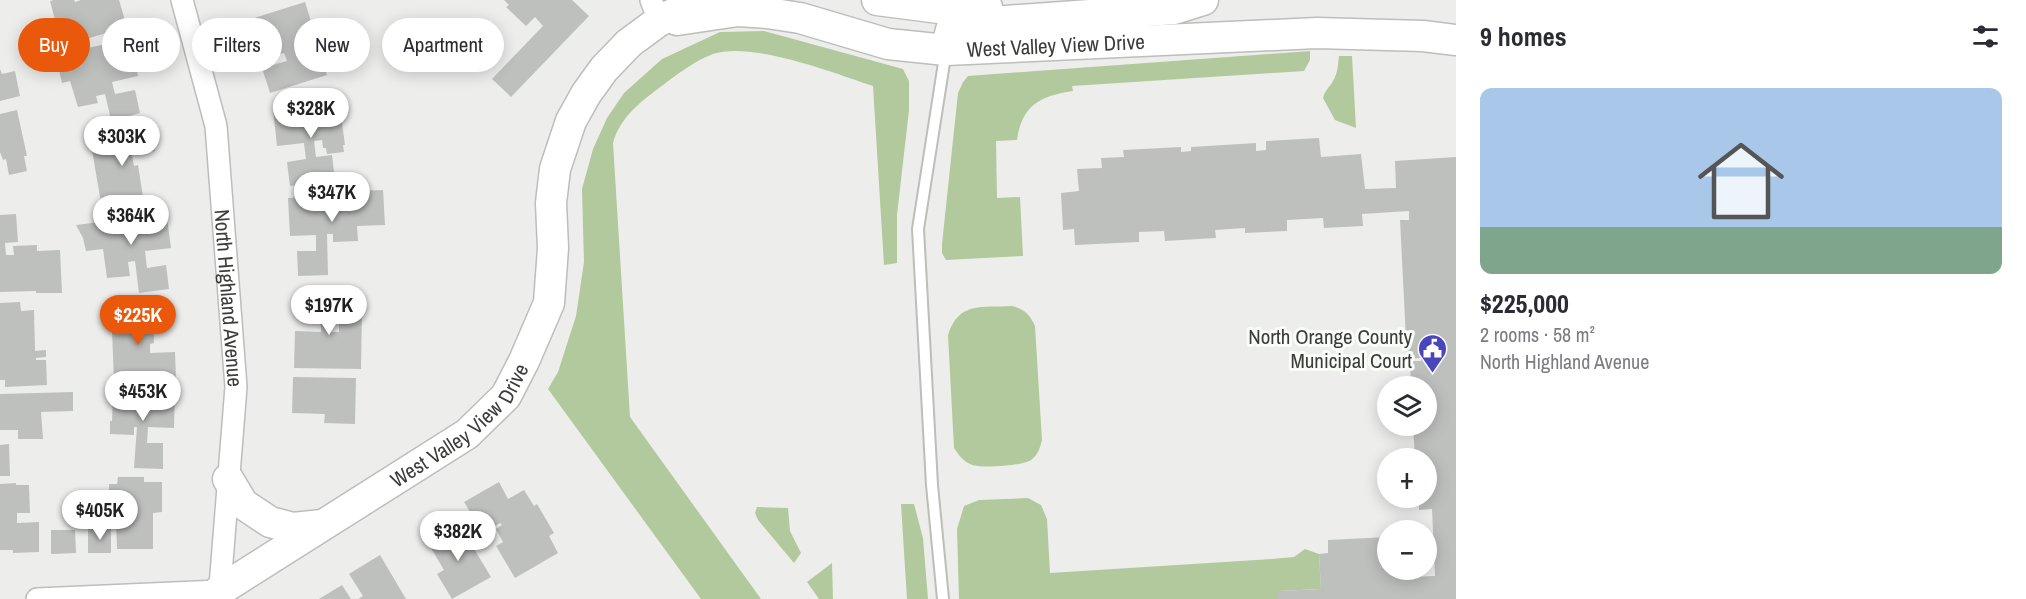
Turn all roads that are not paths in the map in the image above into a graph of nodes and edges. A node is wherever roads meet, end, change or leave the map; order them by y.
1 (182, 0) edge
2 (701, 0) edge
3 (877, 0) edge
4 (1146, 0) edge
5 (1203, 0) edge
6 (656, 11) edge
7 (1456, 40) edge
8 (946, 50) junction
9 (228, 478) junction
10 (322, 525) junction
11 (219, 595) edge
12 (37, 599) edge
13 (943, 599) edge

1 - 9 street, North Highland Avenue
2 - 6 street, West Valley View Drive
3 - 4 street, West Valley View Drive
5 - 8 street
6 - 8 street, West Valley View Drive
6 - 10 street, West Valley View Drive
7 - 8 street, West Valley View Drive
8 - 13 lane
9 - 10 street
9 - 11 street, North Highland Avenue
10 - 11 street, West Valley View Drive
11 - 12 street

